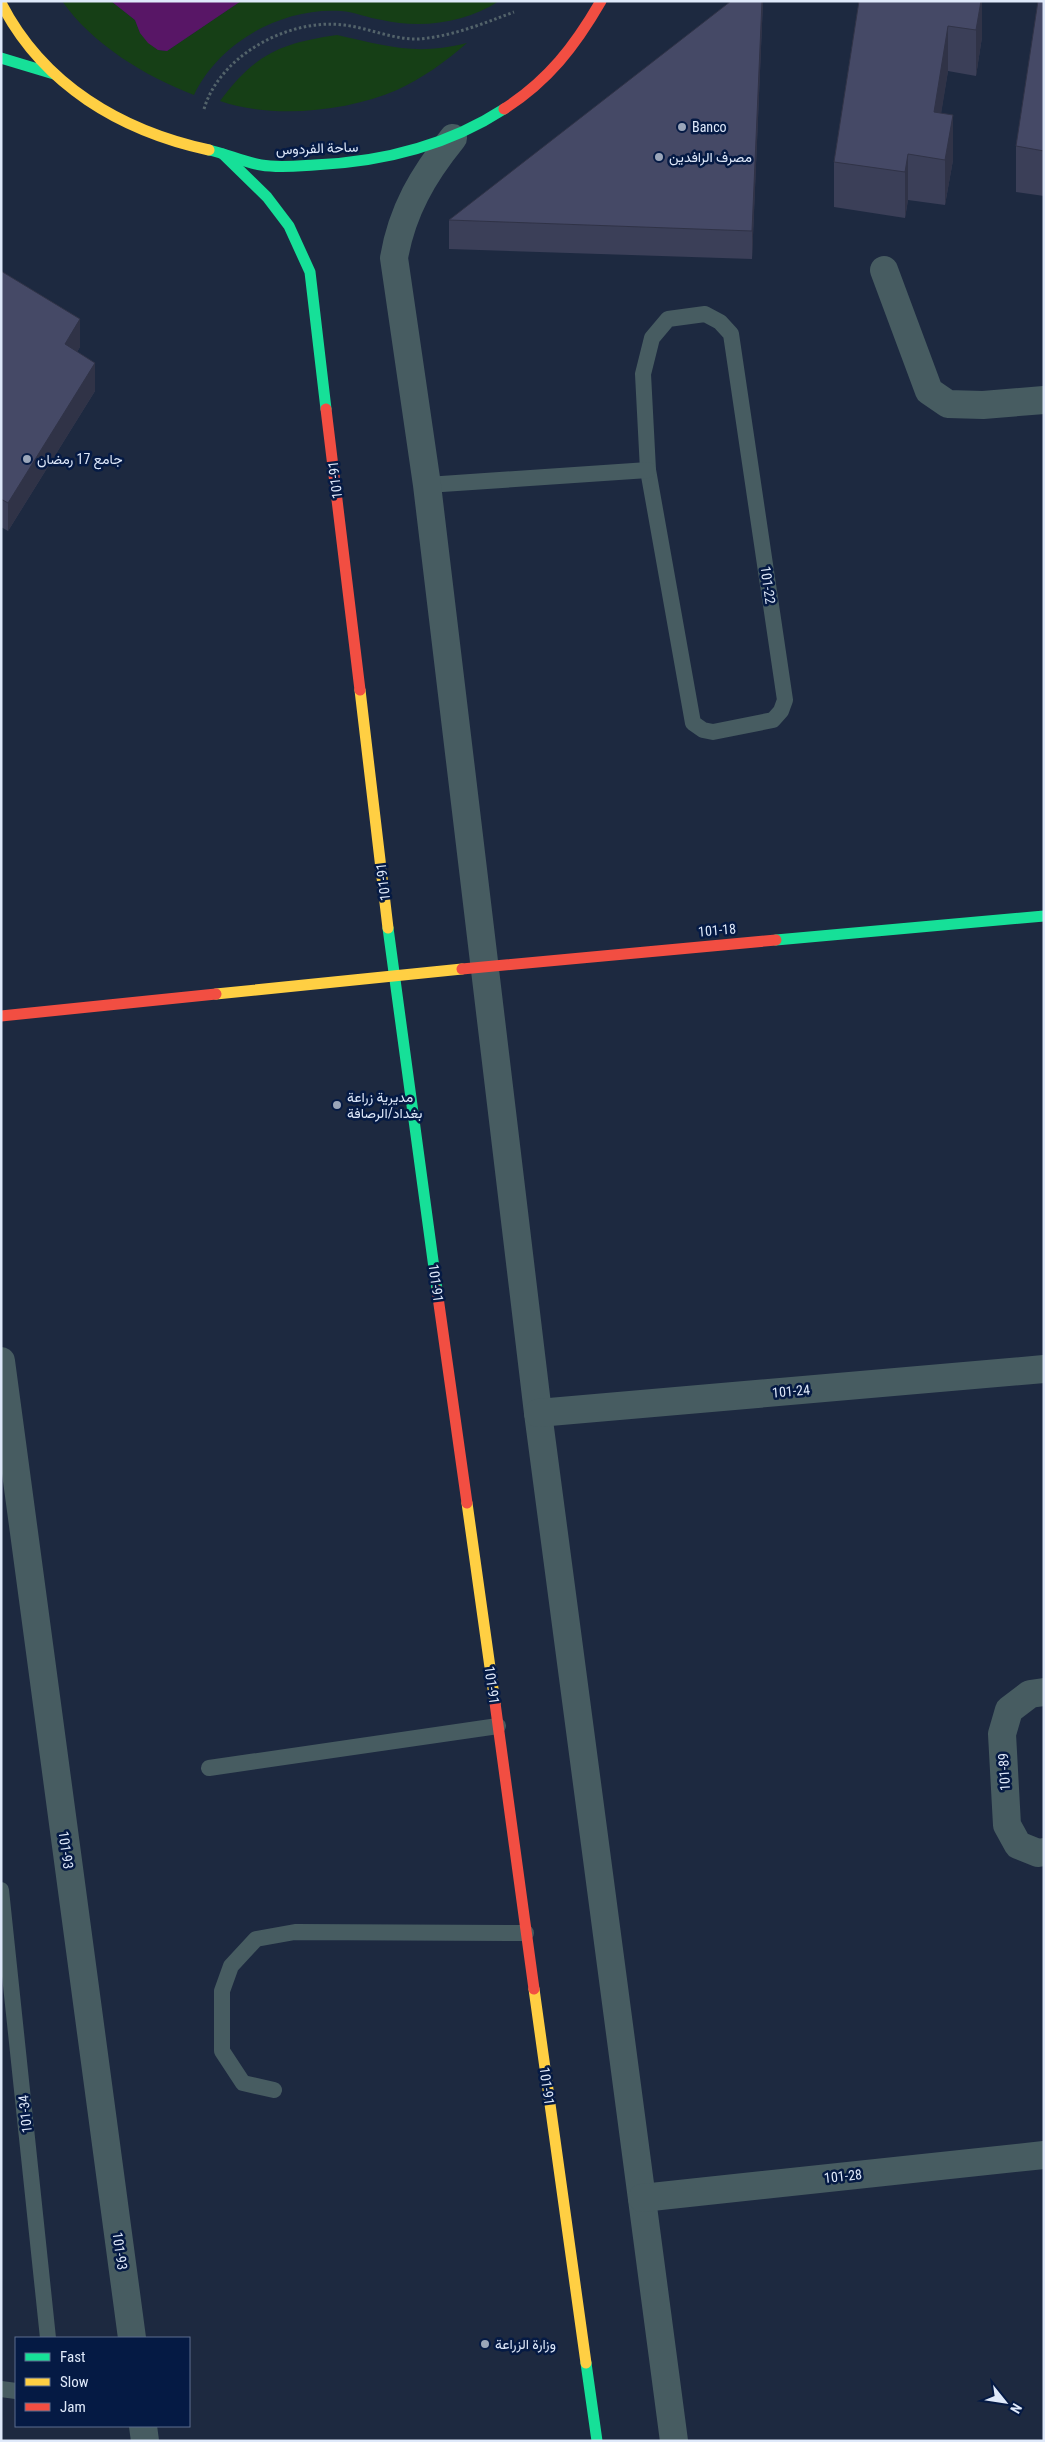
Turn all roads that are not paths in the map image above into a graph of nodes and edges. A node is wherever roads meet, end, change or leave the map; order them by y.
1 (601, 1) edge
2 (1, 4) edge
3 (1, 58) edge
4 (54, 74) junction
5 (453, 138) junction
6 (223, 154) junction
7 (884, 270) dead end
8 (1044, 400) edge
9 (648, 470) junction
10 (427, 485) junction
11 (1044, 916) edge
12 (483, 967) junction
13 (394, 976) junction
14 (1, 1016) edge
15 (1, 1361) edge
16 (1044, 1369) edge
17 (538, 1413) junction
18 (9, 1479) edge
19 (1044, 1692) edge
20 (498, 1726) junction
21 (209, 1768) dead end
22 (1044, 1852) edge
23 (1, 1890) edge
24 (526, 1933) junction
25 (274, 2090) dead end
26 (1044, 2154) edge
27 (642, 2198) junction
28 (48, 2337) edge
29 (132, 2337) edge
30 (1, 2390) edge
31 (15, 2391) edge
32 (143, 2427) edge
33 (145, 2441) edge
34 (596, 2441) edge
35 (674, 2441) edge

1 - 5 street, ساحة الفردوس
2 - 4 street, ساحة الفردوس
3 - 4 street
4 - 6 street, ساحة الفردوس
5 - 6 street, ساحة الفردوس
5 - 10 street
6 - 13 street, 101-91
7 - 8 street
9 - 9 lane, 101-22
9 - 10 lane
10 - 12 street
11 - 12 street, 101-18
12 - 13 street, 101-18
12 - 17 street
13 - 14 street, 101-18
13 - 20 street, 101-91
15 - 18 street, 101-93
16 - 17 street, 101-24
17 - 27 street
18 - 29 street, 101-93
19 - 22 street, 101-89
20 - 21 lane
20 - 24 street, 101-91
23 - 28 lane, 101-34
24 - 25 lane
24 - 34 street, 101-91
26 - 27 street, 101-28
27 - 35 street
30 - 31 lane
32 - 33 street

